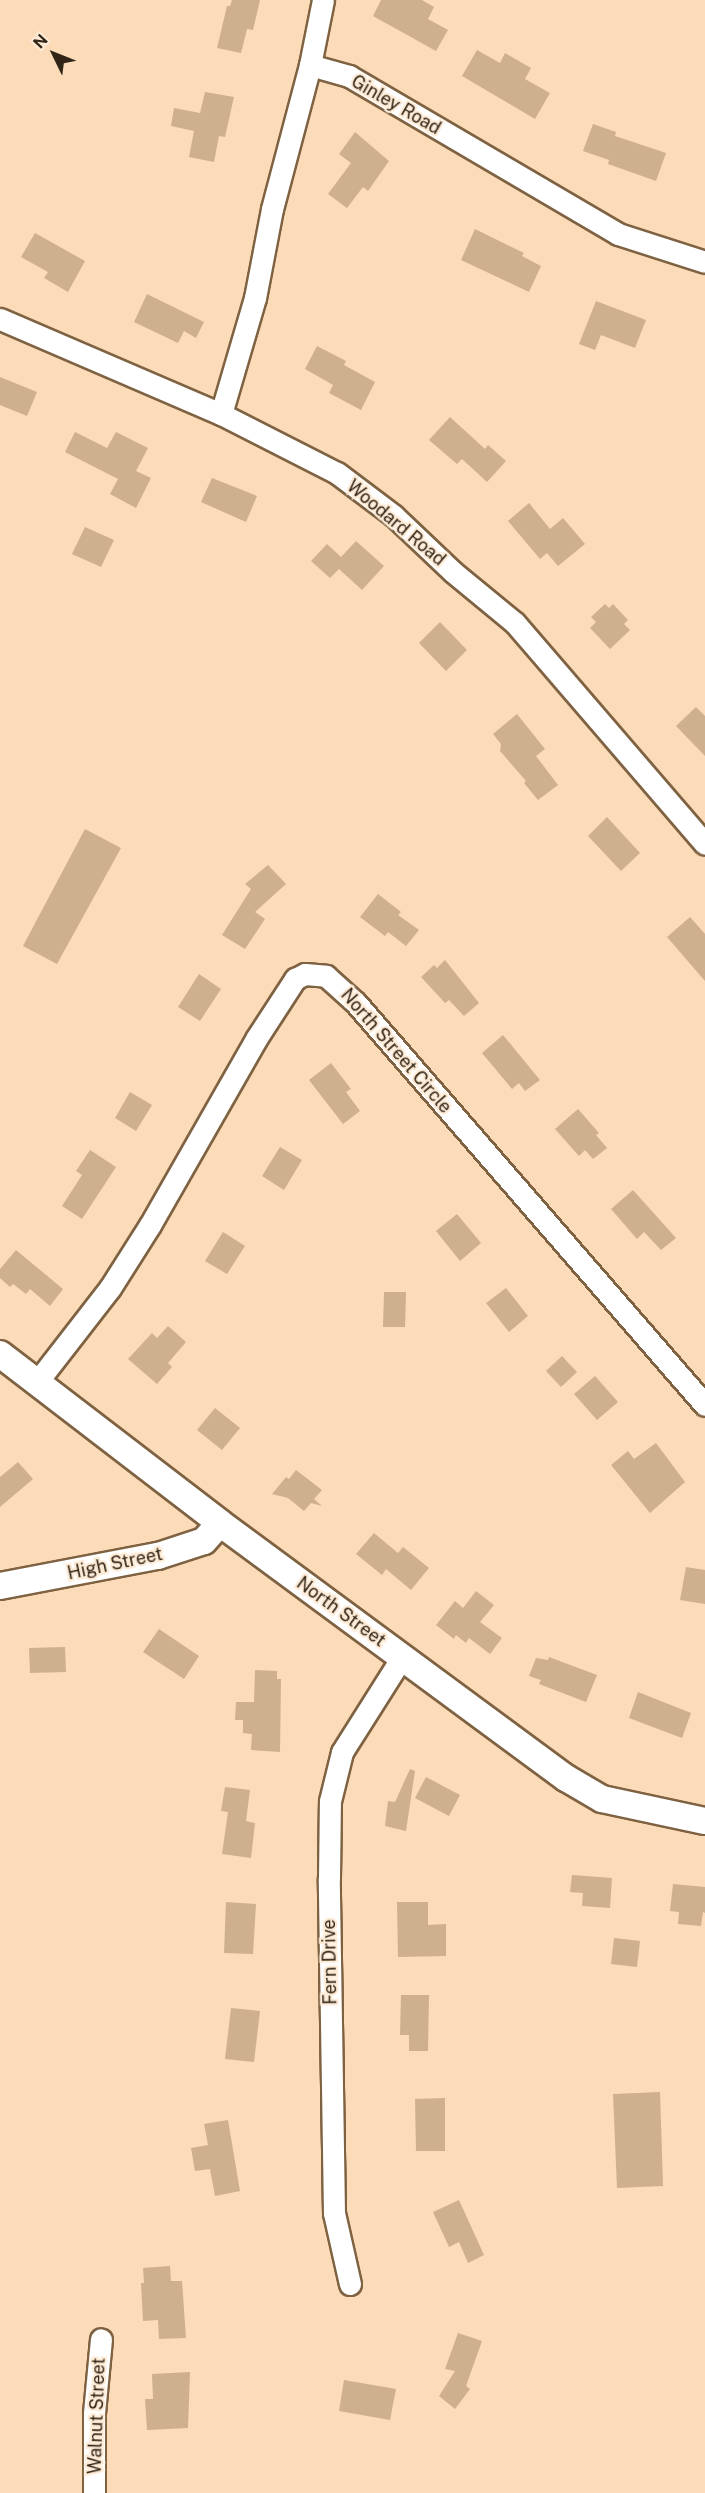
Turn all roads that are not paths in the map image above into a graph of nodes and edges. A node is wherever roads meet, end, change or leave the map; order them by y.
1 (323, 0) edge
2 (310, 65) junction
3 (705, 262) edge
4 (0, 318) edge
5 (221, 414) junction
6 (705, 844) edge
7 (0, 1354) edge
8 (38, 1382) junction
9 (705, 1405) edge
10 (220, 1523) junction
11 (0, 1587) edge
12 (402, 1657) junction
13 (705, 1821) edge
14 (350, 2284) dead end
15 (100, 2339) dead end
16 (94, 2493) edge

1 - 2 street
2 - 3 street, Ginley Road
2 - 5 street
4 - 5 street, Woodard Road
5 - 6 street, Woodard Road
7 - 8 street, North Street
8 - 9 street, North Street Circle
8 - 10 street, North Street
10 - 11 street, High Street
10 - 12 street, North Street
12 - 13 street, North Street
12 - 14 street, Fern Drive
15 - 16 street, Walnut Street

